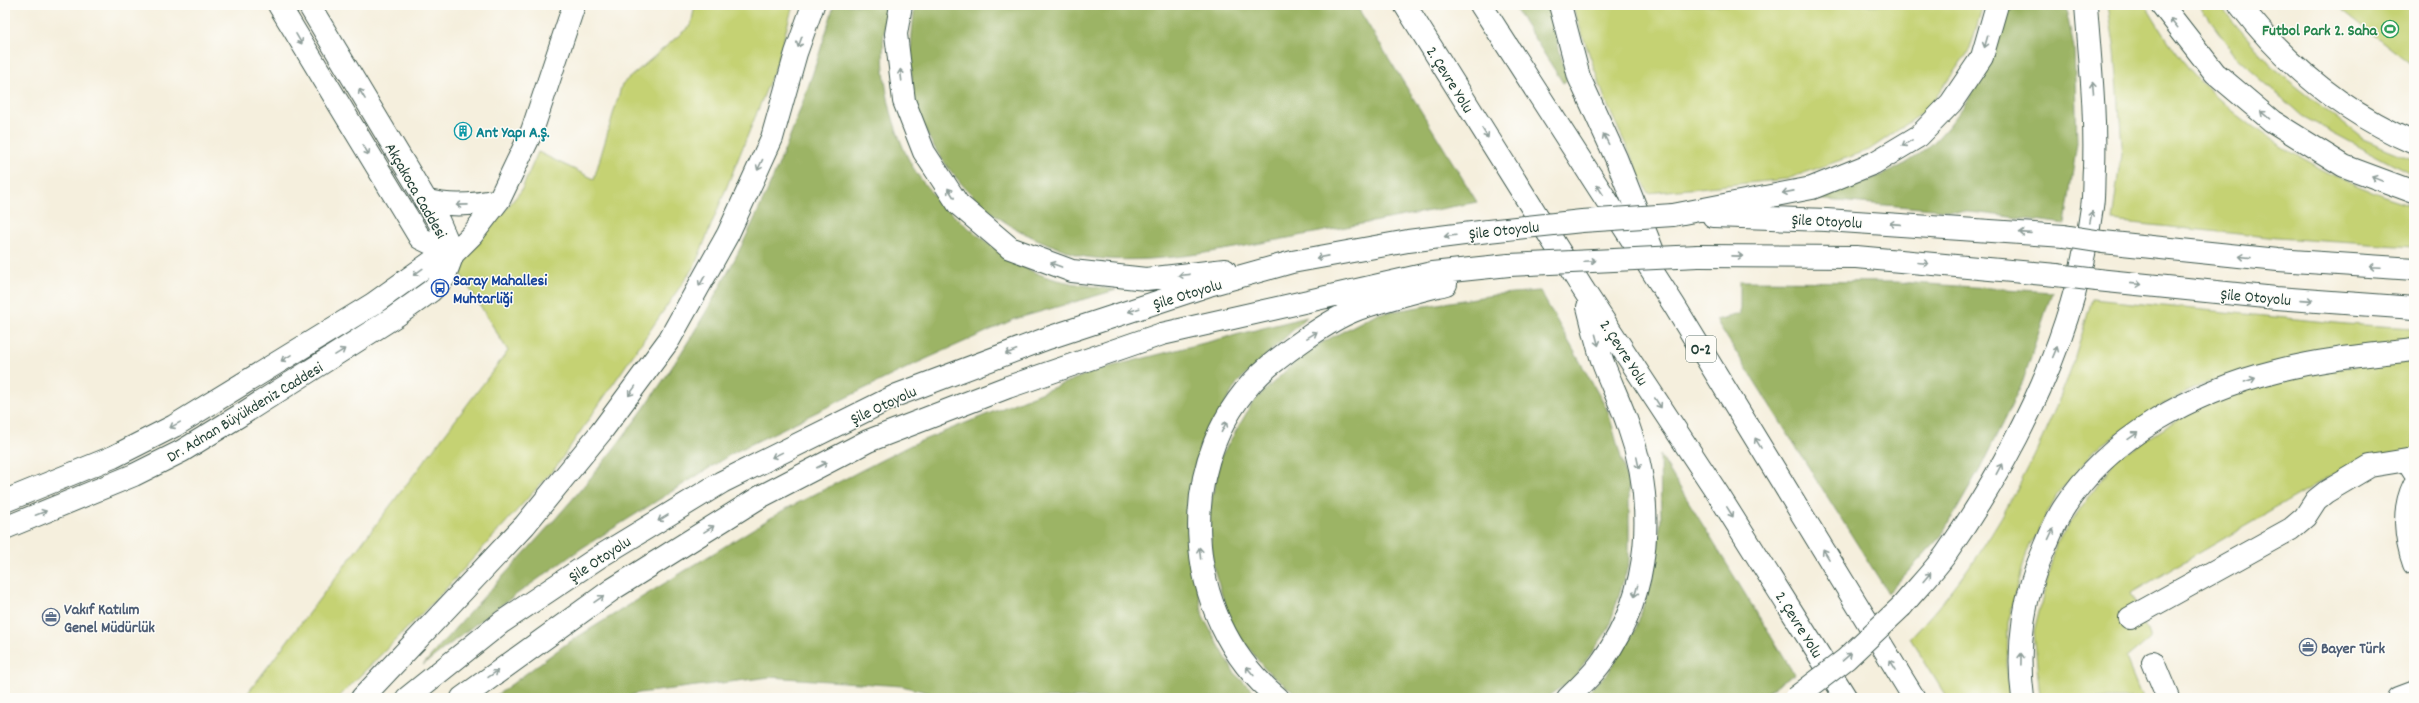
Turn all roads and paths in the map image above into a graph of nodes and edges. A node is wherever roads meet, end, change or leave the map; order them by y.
1 (279, 5) edge
2 (309, 5) edge
3 (574, 5) edge
4 (813, 5) edge
5 (901, 5) edge
6 (1481, 5) edge
7 (1560, 5) edge
8 (1997, 5) edge
9 (2086, 5) edge
10 (2162, 5) edge
11 (2240, 5) edge
12 (1405, 8) edge
13 (2414, 143) edge
14 (2414, 192) edge
15 (425, 200) junction
16 (499, 200) junction
17 (1674, 215) junction
18 (452, 254) junction
19 (1292, 262) junction
20 (1509, 265) junction
21 (2414, 269) edge
22 (1583, 289) junction
23 (1674, 305) junction
24 (2414, 308) edge
25 (2414, 350) edge
26 (2414, 471) edge
27 (2414, 485) edge
28 (5, 501) edge
29 (5, 528) edge
30 (2414, 564) edge
31 (2130, 618) dead end
32 (2153, 662) dead end
33 (2414, 692) edge
34 (362, 698) edge
35 (407, 698) edge
36 (462, 698) edge
37 (1278, 698) edge
38 (1568, 698) edge
39 (1794, 698) edge
40 (1846, 698) edge
41 (1914, 698) edge
42 (2024, 698) edge
43 (2168, 698) edge
44 (2398, 698) edge

1 -> 18 main road, Akçakoca Caddesi
15 -> 2 main road, Akçakoca Caddesi
3 - 16 main road, Dr. Adnan Büyükdeniz Caddesi
4 -> 34 main road
19 -> 5 main road
23 -> 6 main road, O-2
23 -> 7 main road
8 -> 17 main road
39 -> 9 main road, bridge
14 -> 10 main road
11 - 13 main road
12 -> 22 main road, 2. Çevre Yolu
16 -> 15 main road
15 - 18 main road, Akçakoca Caddesi
16 - 18 main road, Dr. Adnan Büyükdeniz Caddesi
17 -> 19 main road, Şile Otoyolu, bridge
21 -> 17 main road, Şile Otoyolu, bridge
18 -> 28 main road, Dr. Adnan Büyükdeniz Caddesi
29 -> 18 main road, Dr. Adnan Büyükdeniz Caddesi
19 -> 35 main road, Şile Otoyolu
20 -> 24 main road, Şile Otoyolu, bridge
36 -> 20 main road, Şile Otoyolu
37 -> 20 main road
22 -> 38 main road
22 -> 40 main road, 2. Çevre Yolu
41 -> 23 main road, O-2
42 -> 25 main road
26 - 31 main road
27 - 30 main road
32 - 43 main road
33 - 44 main road

